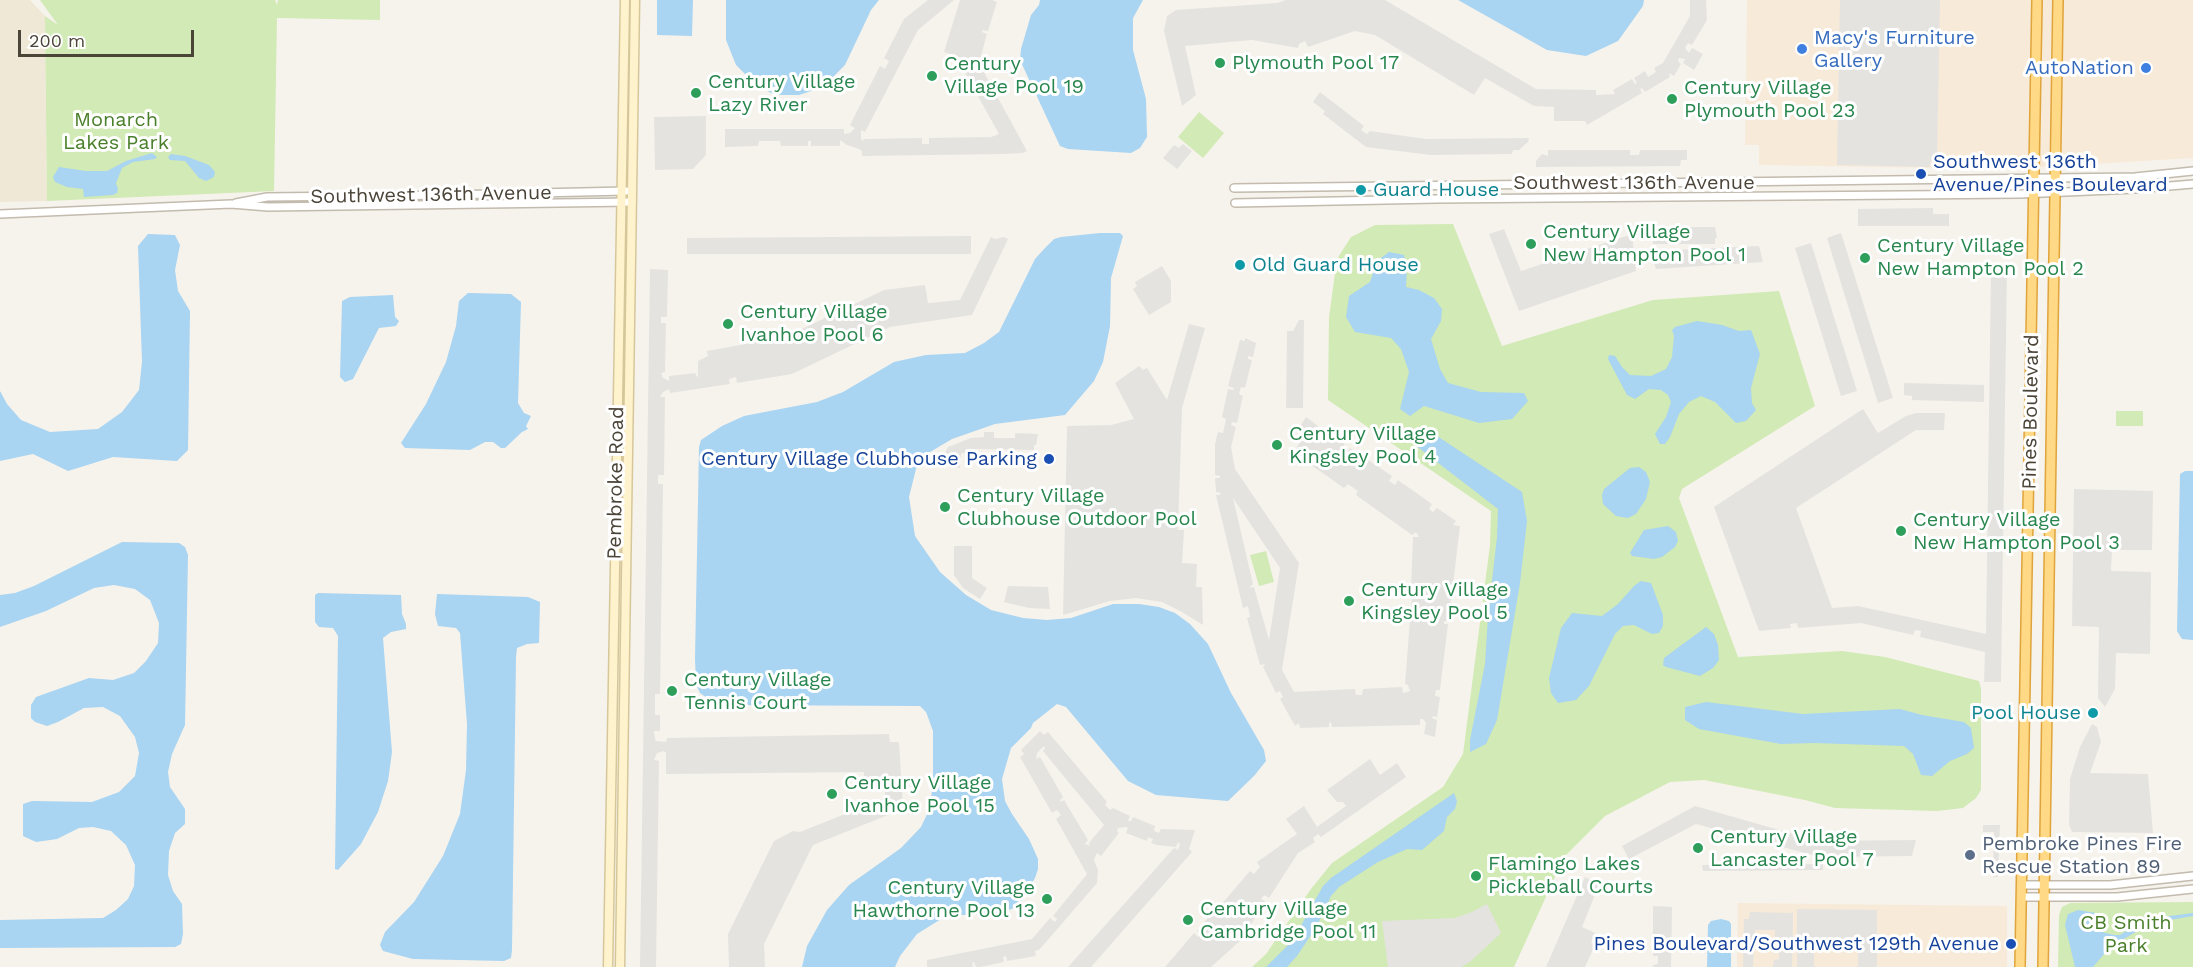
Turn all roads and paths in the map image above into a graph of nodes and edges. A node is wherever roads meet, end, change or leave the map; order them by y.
1 (625, 0) edge
2 (635, 0) edge
3 (2037, 0) edge
4 (2058, 0) edge
5 (2193, 171) edge
6 (2055, 177) junction
7 (2034, 178) junction
8 (2193, 184) edge
9 (1234, 188) dead end
10 (621, 191) junction
11 (632, 191) junction
12 (2055, 192) junction
13 (2034, 193) junction
14 (632, 202) junction
15 (621, 203) junction
16 (1235, 203) dead end
17 (231, 204) junction
18 (0, 214) edge
19 (2193, 876) edge
20 (2022, 885) junction
21 (2044, 885) junction
22 (2193, 889) edge
23 (2022, 897) junction
24 (2044, 898) junction
25 (609, 967) edge
26 (620, 967) edge
27 (2020, 967) edge
28 (2043, 967) edge

1 - 10 main road, Pembroke Road
2 - 11 main road, Pembroke Road
3 - 7 highway, Pines Boulevard
4 - 6 highway, Pines Boulevard
5 - 6 street, Southwest 136th Avenue
6 - 7 street, Southwest 136th Avenue
6 - 12 highway, Pines Boulevard
7 - 9 street, Southwest 136th Avenue
7 - 13 highway, Pines Boulevard
8 - 12 street, Southwest 136th Avenue
10 - 11 street, Southwest 136th Avenue
10 - 15 main road, Pembroke Road
10 - 17 street, Southwest 136th Avenue
11 - 14 main road, Pembroke Road
12 - 13 street, Southwest 136th Avenue
12 - 21 highway, Pines Boulevard
13 - 16 street, Southwest 136th Avenue
13 - 20 highway, Pines Boulevard
14 - 15 street, Southwest 136th Avenue
14 - 26 main road, Pembroke Road
15 - 17 street, Southwest 136th Avenue
15 - 25 main road, Pembroke Road
17 - 18 street, Southwest 136th Avenue
19 - 21 street
20 - 21 street
20 - 23 highway, Pines Boulevard
21 - 24 highway, Pines Boulevard
22 - 24 street
23 - 24 street
23 - 27 highway, Pines Boulevard
24 - 28 highway, Pines Boulevard

